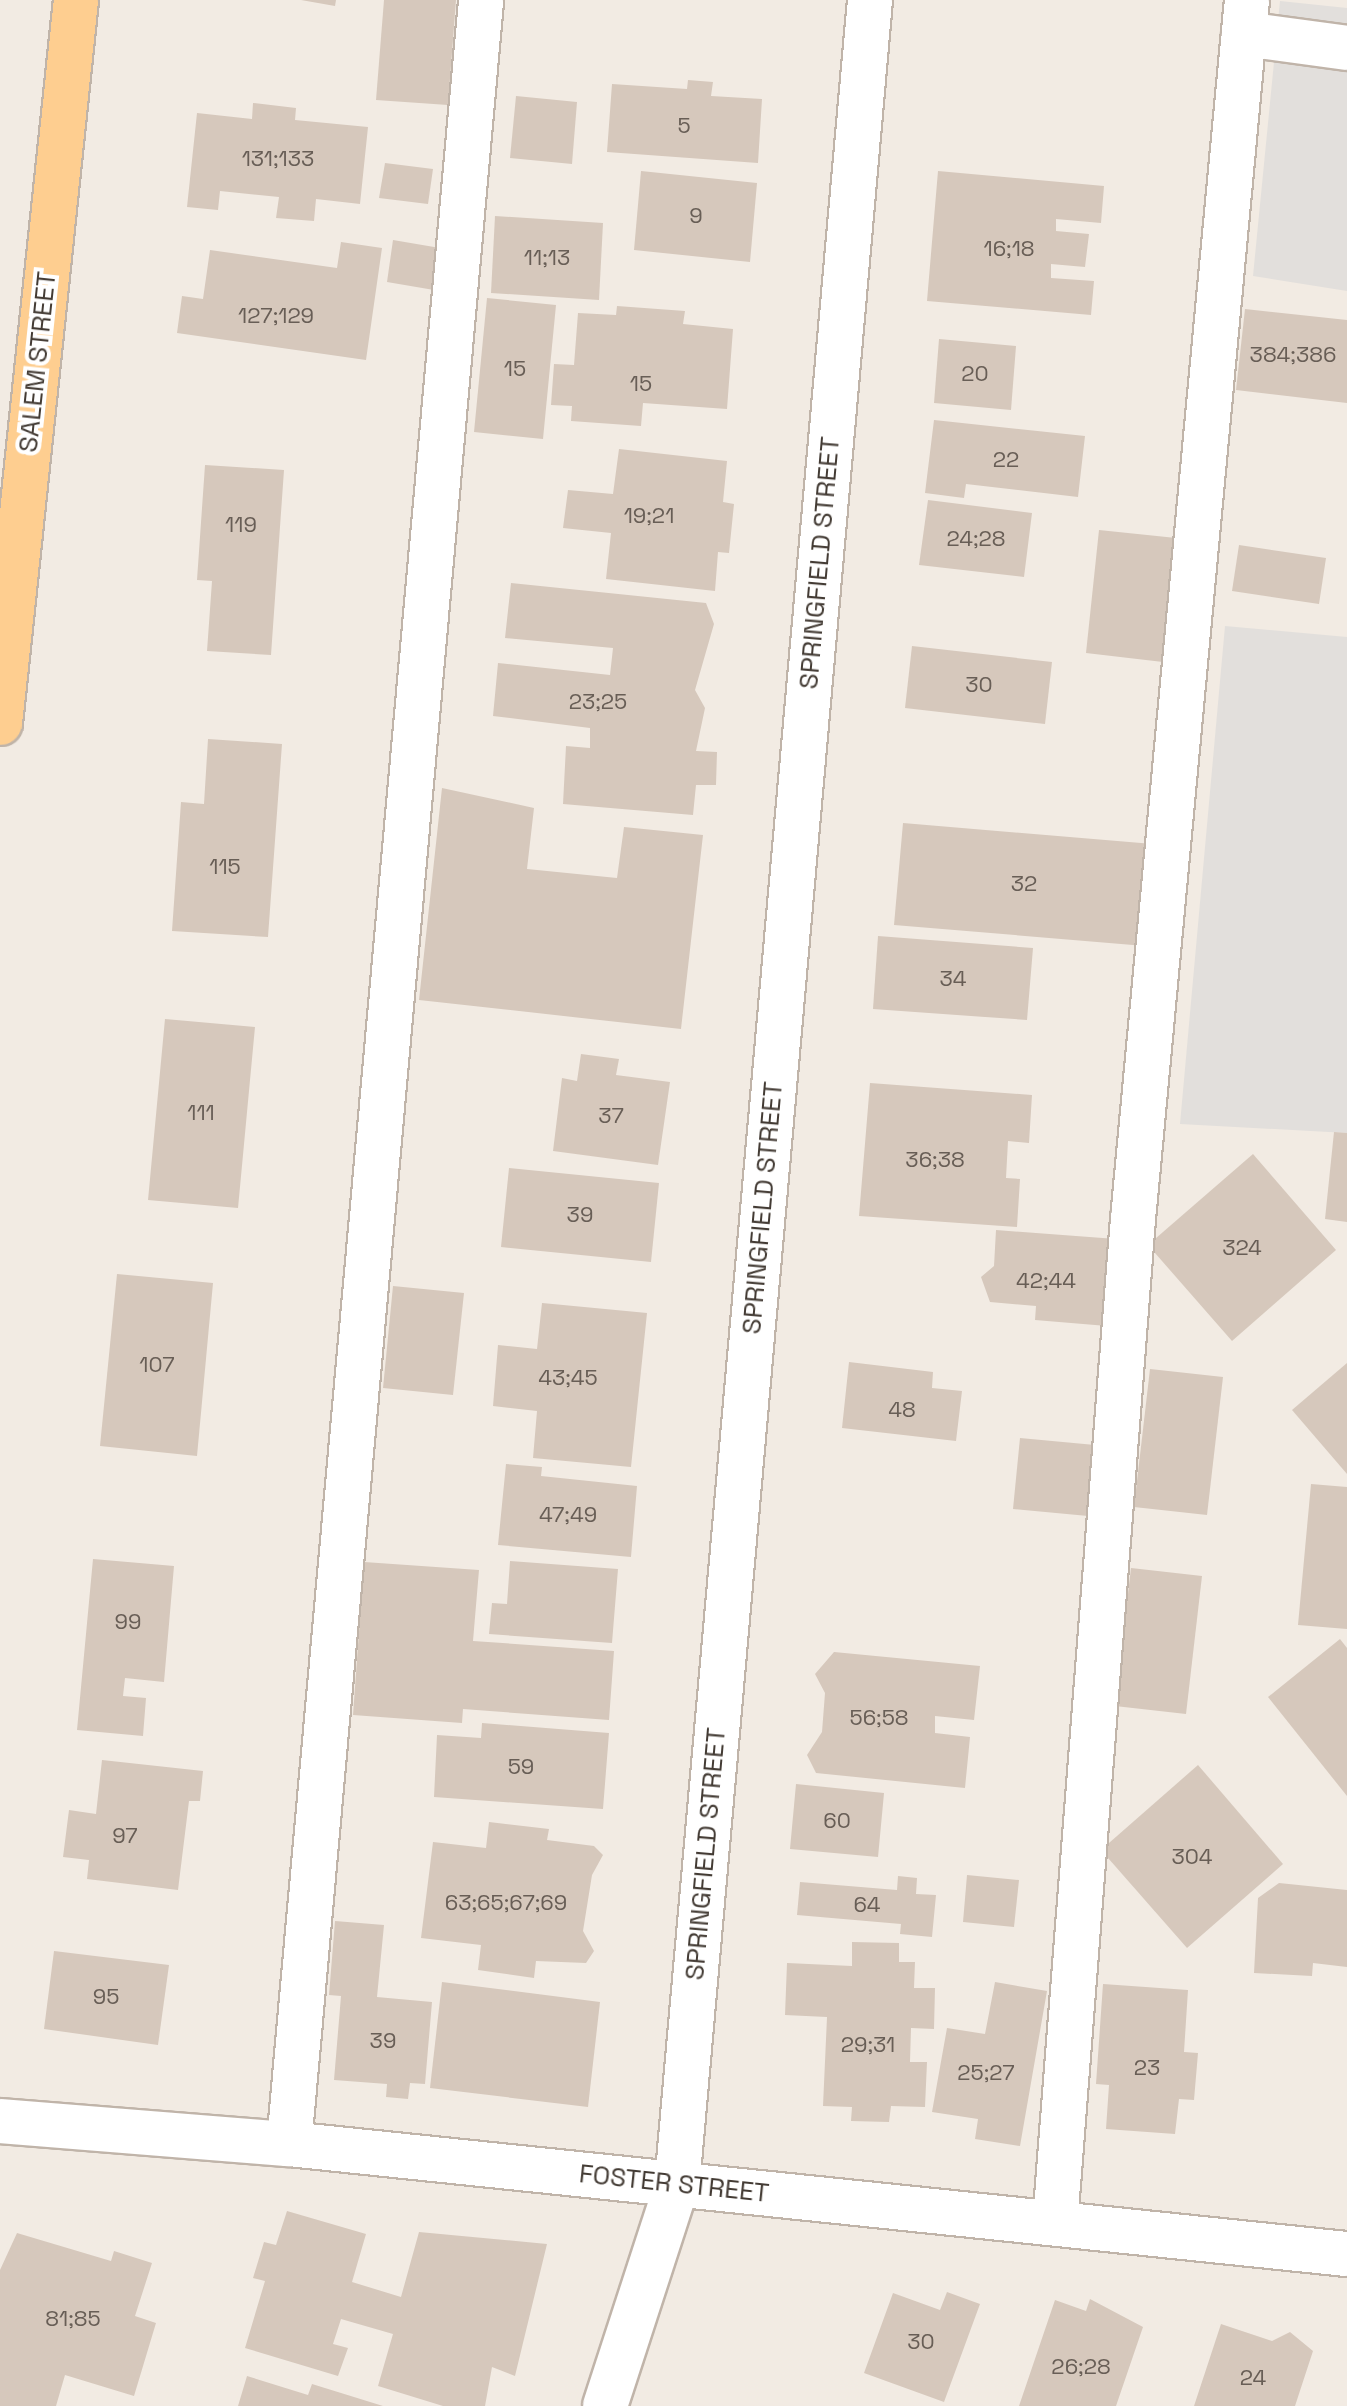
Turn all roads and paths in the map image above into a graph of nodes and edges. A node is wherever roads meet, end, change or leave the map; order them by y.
1 (76, 0) edge
2 (481, 0) edge
3 (870, 0) edge
4 (1245, 17) edge
5 (1347, 48) edge
6 (0, 723) edge
7 (0, 2121) edge
8 (289, 2144) junction
9 (677, 2184) junction
10 (1055, 2223) junction
11 (1347, 2254) edge
12 (605, 2406) edge

1 - 6 main road, SALEM STREET
2 - 8 street
3 - 9 street, SPRINGFIELD STREET
4 - 5 street
4 - 10 street
7 - 8 street, FOSTER STREET
8 - 9 street, FOSTER STREET
9 - 10 street, FOSTER STREET
9 - 12 street, SPRINGFIELD STREET
10 - 11 street, FOSTER STREET

